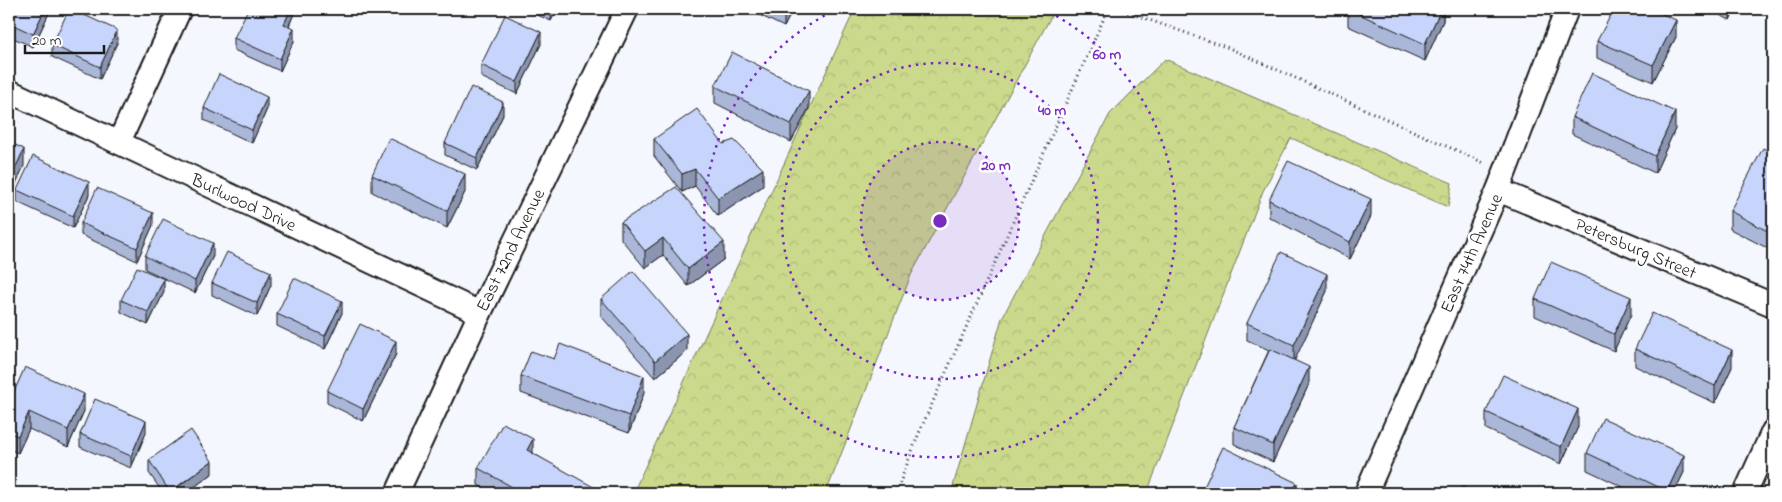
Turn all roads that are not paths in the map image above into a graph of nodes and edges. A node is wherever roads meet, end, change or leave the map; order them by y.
1 (180, 9) edge
2 (627, 9) edge
3 (1567, 9) edge
4 (9, 92) edge
5 (119, 142) junction
6 (1502, 182) junction
7 (1773, 305) edge
8 (480, 313) junction
9 (1773, 430) edge
10 (397, 493) edge
11 (1366, 493) edge
12 (1745, 493) edge

1 - 5 street
2 - 8 street, East 72nd Avenue
3 - 6 street, East 74th Avenue
4 - 5 street, Burlwood Drive
5 - 8 street, Burlwood Drive
6 - 7 street, Petersburg Street
6 - 11 street, East 74th Avenue
8 - 10 street, East 72nd Avenue
9 - 12 street

